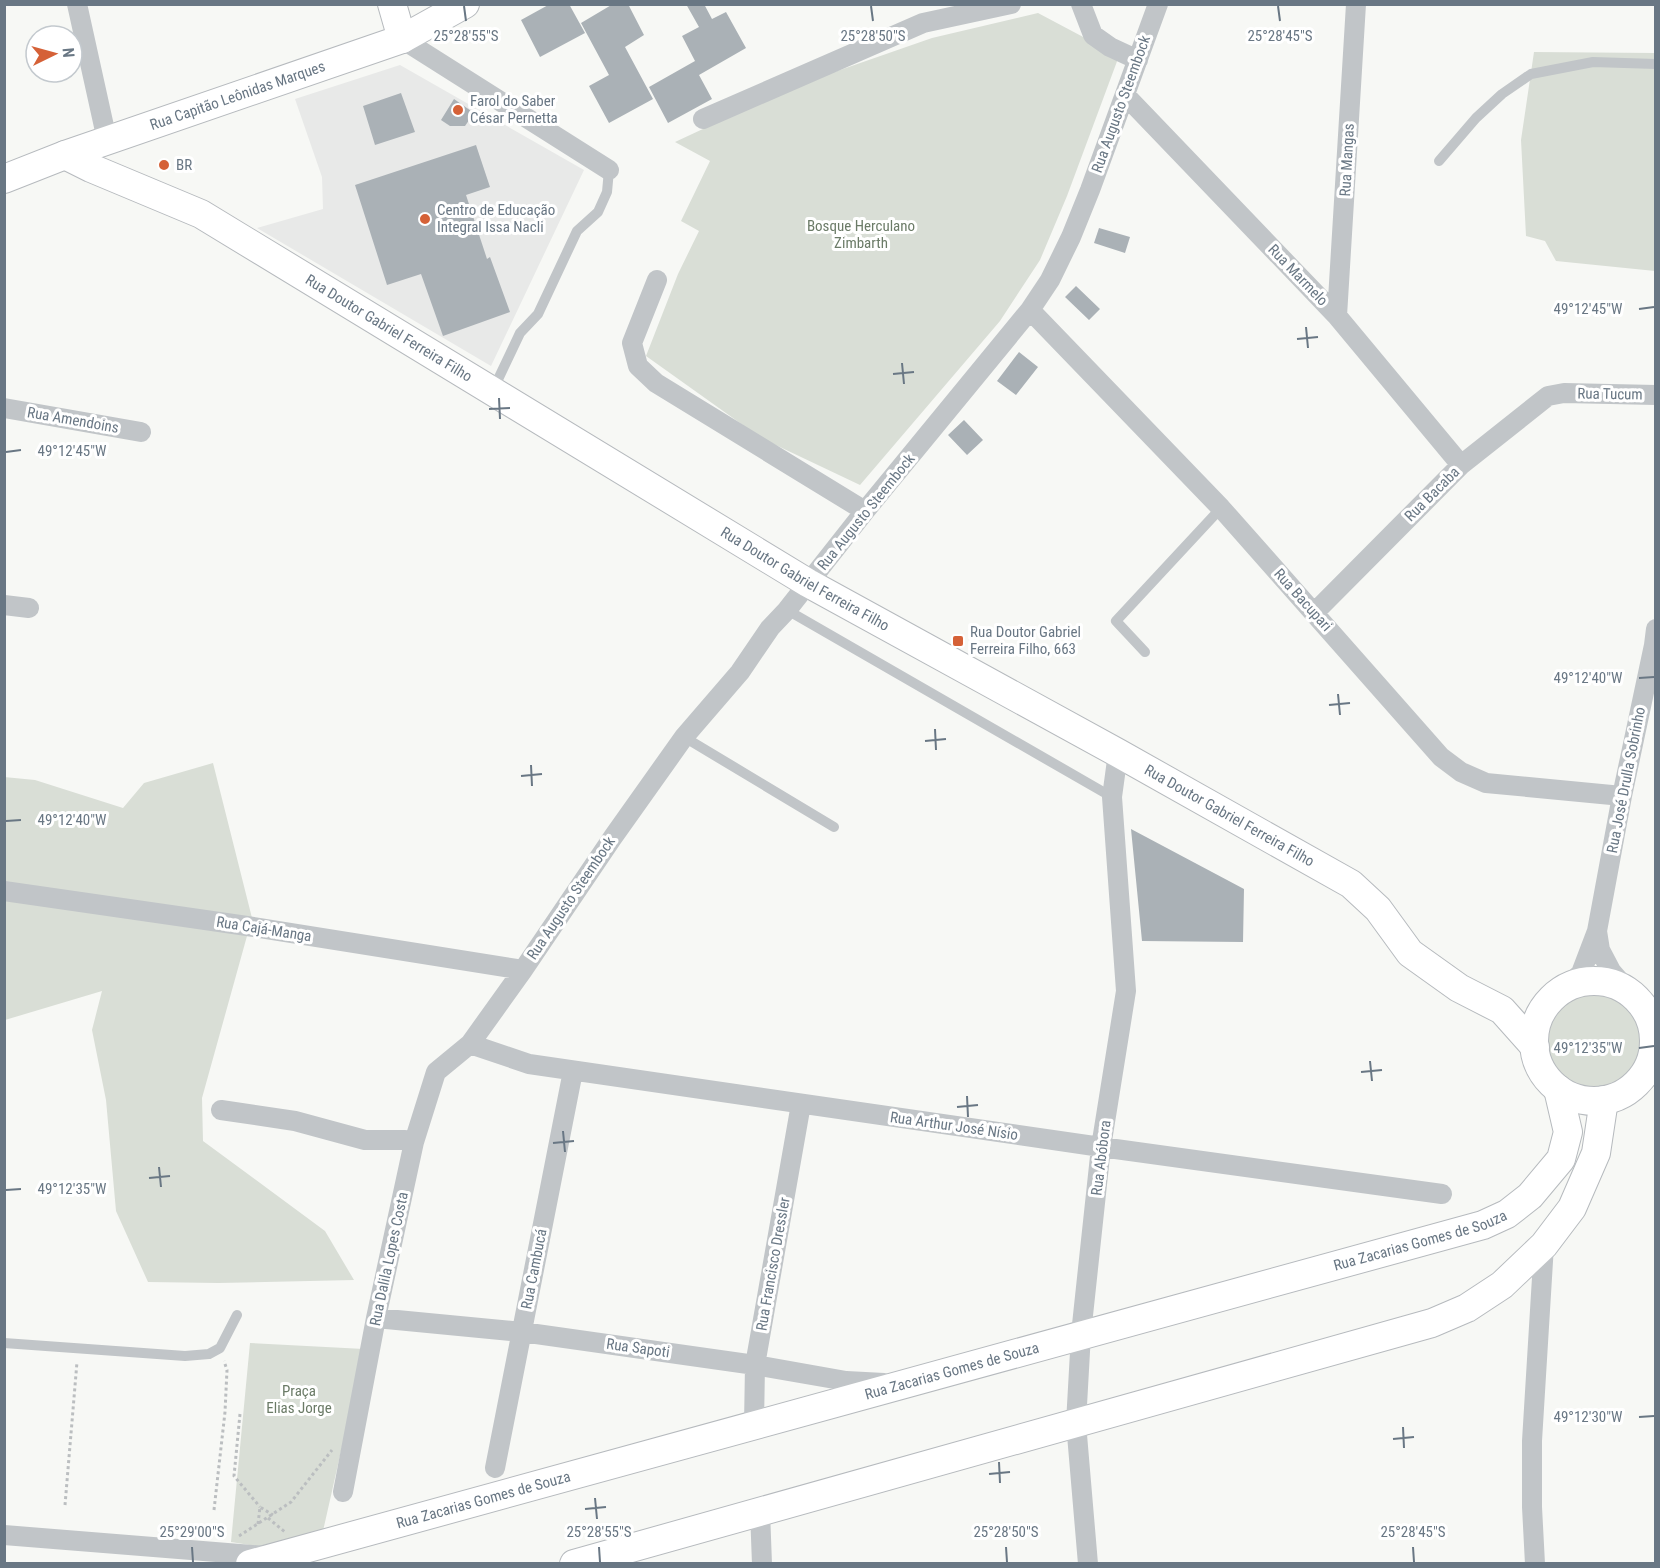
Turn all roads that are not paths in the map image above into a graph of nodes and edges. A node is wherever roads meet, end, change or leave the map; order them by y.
1 (76, 4) edge
2 (392, 4) edge
3 (465, 4) edge
4 (1011, 4) edge
5 (1081, 4) edge
6 (1158, 4) edge
7 (1356, 4) edge
8 (402, 39) junction
9 (1137, 60) junction
10 (1656, 64) edge
11 (1125, 95) junction
12 (703, 119) dead end
13 (112, 138) junction
14 (65, 155) junction
15 (1439, 160) dead end
16 (609, 170) joint
17 (4, 180) edge
18 (134, 185) junction
19 (657, 280) dead end
20 (1030, 310) junction
21 (1337, 316) junction
22 (493, 390) junction
23 (1564, 393) joint
24 (1656, 395) edge
25 (4, 408) edge
26 (141, 432) dead end
27 (1461, 465) junction
28 (1221, 508) junction
29 (865, 511) junction
30 (808, 583) junction
31 (4, 604) edge
32 (29, 608) dead end
33 (787, 610) junction
34 (1314, 613) junction
35 (1656, 629) edge
36 (1145, 652) dead end
37 (1653, 660) edge
38 (684, 737) junction
39 (1118, 753) junction
40 (1622, 796) junction
41 (1112, 797) junction
42 (834, 827) dead end
43 (4, 891) edge
44 (1597, 931) junction
45 (523, 970) junction
46 (1459, 988) junction
47 (1562, 991) junction
48 (1644, 1006) edge
49 (470, 1044) junction
50 (1535, 1047) junction
51 (1656, 1070) edge
52 (573, 1071) junction
53 (1558, 1089) junction
54 (1631, 1089) junction
55 (1604, 1100) junction
56 (801, 1104) junction
57 (220, 1110) dead end
58 (414, 1142) junction
59 (1101, 1147) junction
60 (1442, 1194) dead end
61 (1544, 1245) junction
62 (237, 1315) dead end
63 (375, 1318) junction
64 (522, 1332) junction
65 (1081, 1335) junction
66 (4, 1343) edge
67 (755, 1365) junction
68 (899, 1384) junction
69 (1076, 1423) junction
70 (754, 1425) junction
71 (495, 1468) dead end
72 (343, 1492) dead end
73 (760, 1511) junction
74 (4, 1535) edge
75 (164, 1548) junction
76 (263, 1560) edge
77 (178, 1563) edge
78 (574, 1563) edge
79 (762, 1563) edge
80 (1088, 1563) edge
81 (1535, 1563) edge

1 - 13 street
2 - 8 main road
3 - 8 main road, Rua Capitão Leônidas Marques
4 - 12 street
5 - 9 street
6 - 9 street, Rua Augusto Steembock
7 - 21 street, Rua Mangas
8 - 13 main road, Rua Capitão Leônidas Marques
8 - 16 street
9 - 11 street, Rua Augusto Steembock
10 - 15 lane
11 - 20 street, Rua Augusto Steembock
11 - 21 street, Rua Marmelo
13 - 14 main road, Rua Capitão Leônidas Marques
13 - 18 main road
14 - 17 main road, Rua Capitão Leônidas Marques
14 - 18 main road, Rua Doutor Gabriel Ferreira Filho
16 - 22 lane
17 - 18 main road, Rua Doutor Gabriel Ferreira Filho
18 - 22 main road, Rua Doutor Gabriel Ferreira Filho
19 - 29 street
20 - 28 street, Rua Bacupari
20 - 29 street, Rua Augusto Steembock
21 - 27 street, Rua Marmelo
22 - 30 main road, Rua Doutor Gabriel Ferreira Filho
23 - 24 street, Rua Tucum
23 - 27 street, Rua Bacaba
25 - 26 street, Rua Amendoins
27 - 34 street, Rua Bacaba
28 - 34 street, Rua Bacupari
28 - 36 lane
29 - 30 street, Rua Augusto Steembock
30 - 33 street, Rua Augusto Steembock
30 - 39 main road, Rua Doutor Gabriel Ferreira Filho
31 - 32 street
33 - 38 street, Rua Augusto Steembock
33 - 41 lane
34 - 40 street, Rua Bacupari
35 - 37 street, Rua José Drulla Sobrinho
37 - 40 street, Rua José Drulla Sobrinho
38 - 42 lane
38 - 45 street, Rua Augusto Steembock
39 - 41 street, Rua Abóbora
39 - 46 main road, Rua Doutor Gabriel Ferreira Filho
40 - 44 street, Rua José Drulla Sobrinho
41 - 59 street, Rua Abóbora
43 - 45 street, Rua Cajá-Manga
44 - 47 street, Rua José Drulla Sobrinho
44 - 48 street, Rua José Drulla Sobrinho
45 - 49 street, Rua Augusto Steembock
46 - 47 main road, Rua Doutor Gabriel Ferreira Filho
46 - 50 main road, Rua Doutor Gabriel Ferreira Filho
47 - 48 main road
47 - 50 main road
48 - 54 main road
49 - 52 street, Rua Arthur José Nísio
49 - 58 street, Rua Dalila Lopes Costa
50 - 53 main road
51 - 54 main road
52 - 56 street, Rua Arthur José Nísio
52 - 64 street, Rua Cambucá
53 - 55 main road
53 - 65 main road, Rua Zacarias Gomes de Souza
54 - 55 main road
55 - 61 main road
56 - 59 street, Rua Arthur José Nísio
56 - 67 street, Rua Francisco Dressler
57 - 58 street
58 - 63 street, Rua Dalila Lopes Costa
59 - 60 street, Rua Arthur José Nísio
59 - 65 street, Rua Abóbora
61 - 69 main road
61 - 81 street
62 - 66 lane
63 - 64 street, Rua Sapoti
63 - 72 street, Rua Dalila Lopes Costa
64 - 67 street, Rua Sapoti
64 - 71 street, Rua Cambucá
65 - 68 main road, Rua Zacarias Gomes de Souza
65 - 69 street, Rua Abóbora
67 - 68 street, Rua Sapoti
67 - 70 street, Rua Francisco Dressler
68 - 70 main road, Rua Zacarias Gomes de Souza
69 - 73 main road
69 - 80 street, Rua Abóbora
70 - 76 main road, Rua Zacarias Gomes de Souza
73 - 78 main road
73 - 79 street
74 - 75 street
75 - 76 street
75 - 77 street

